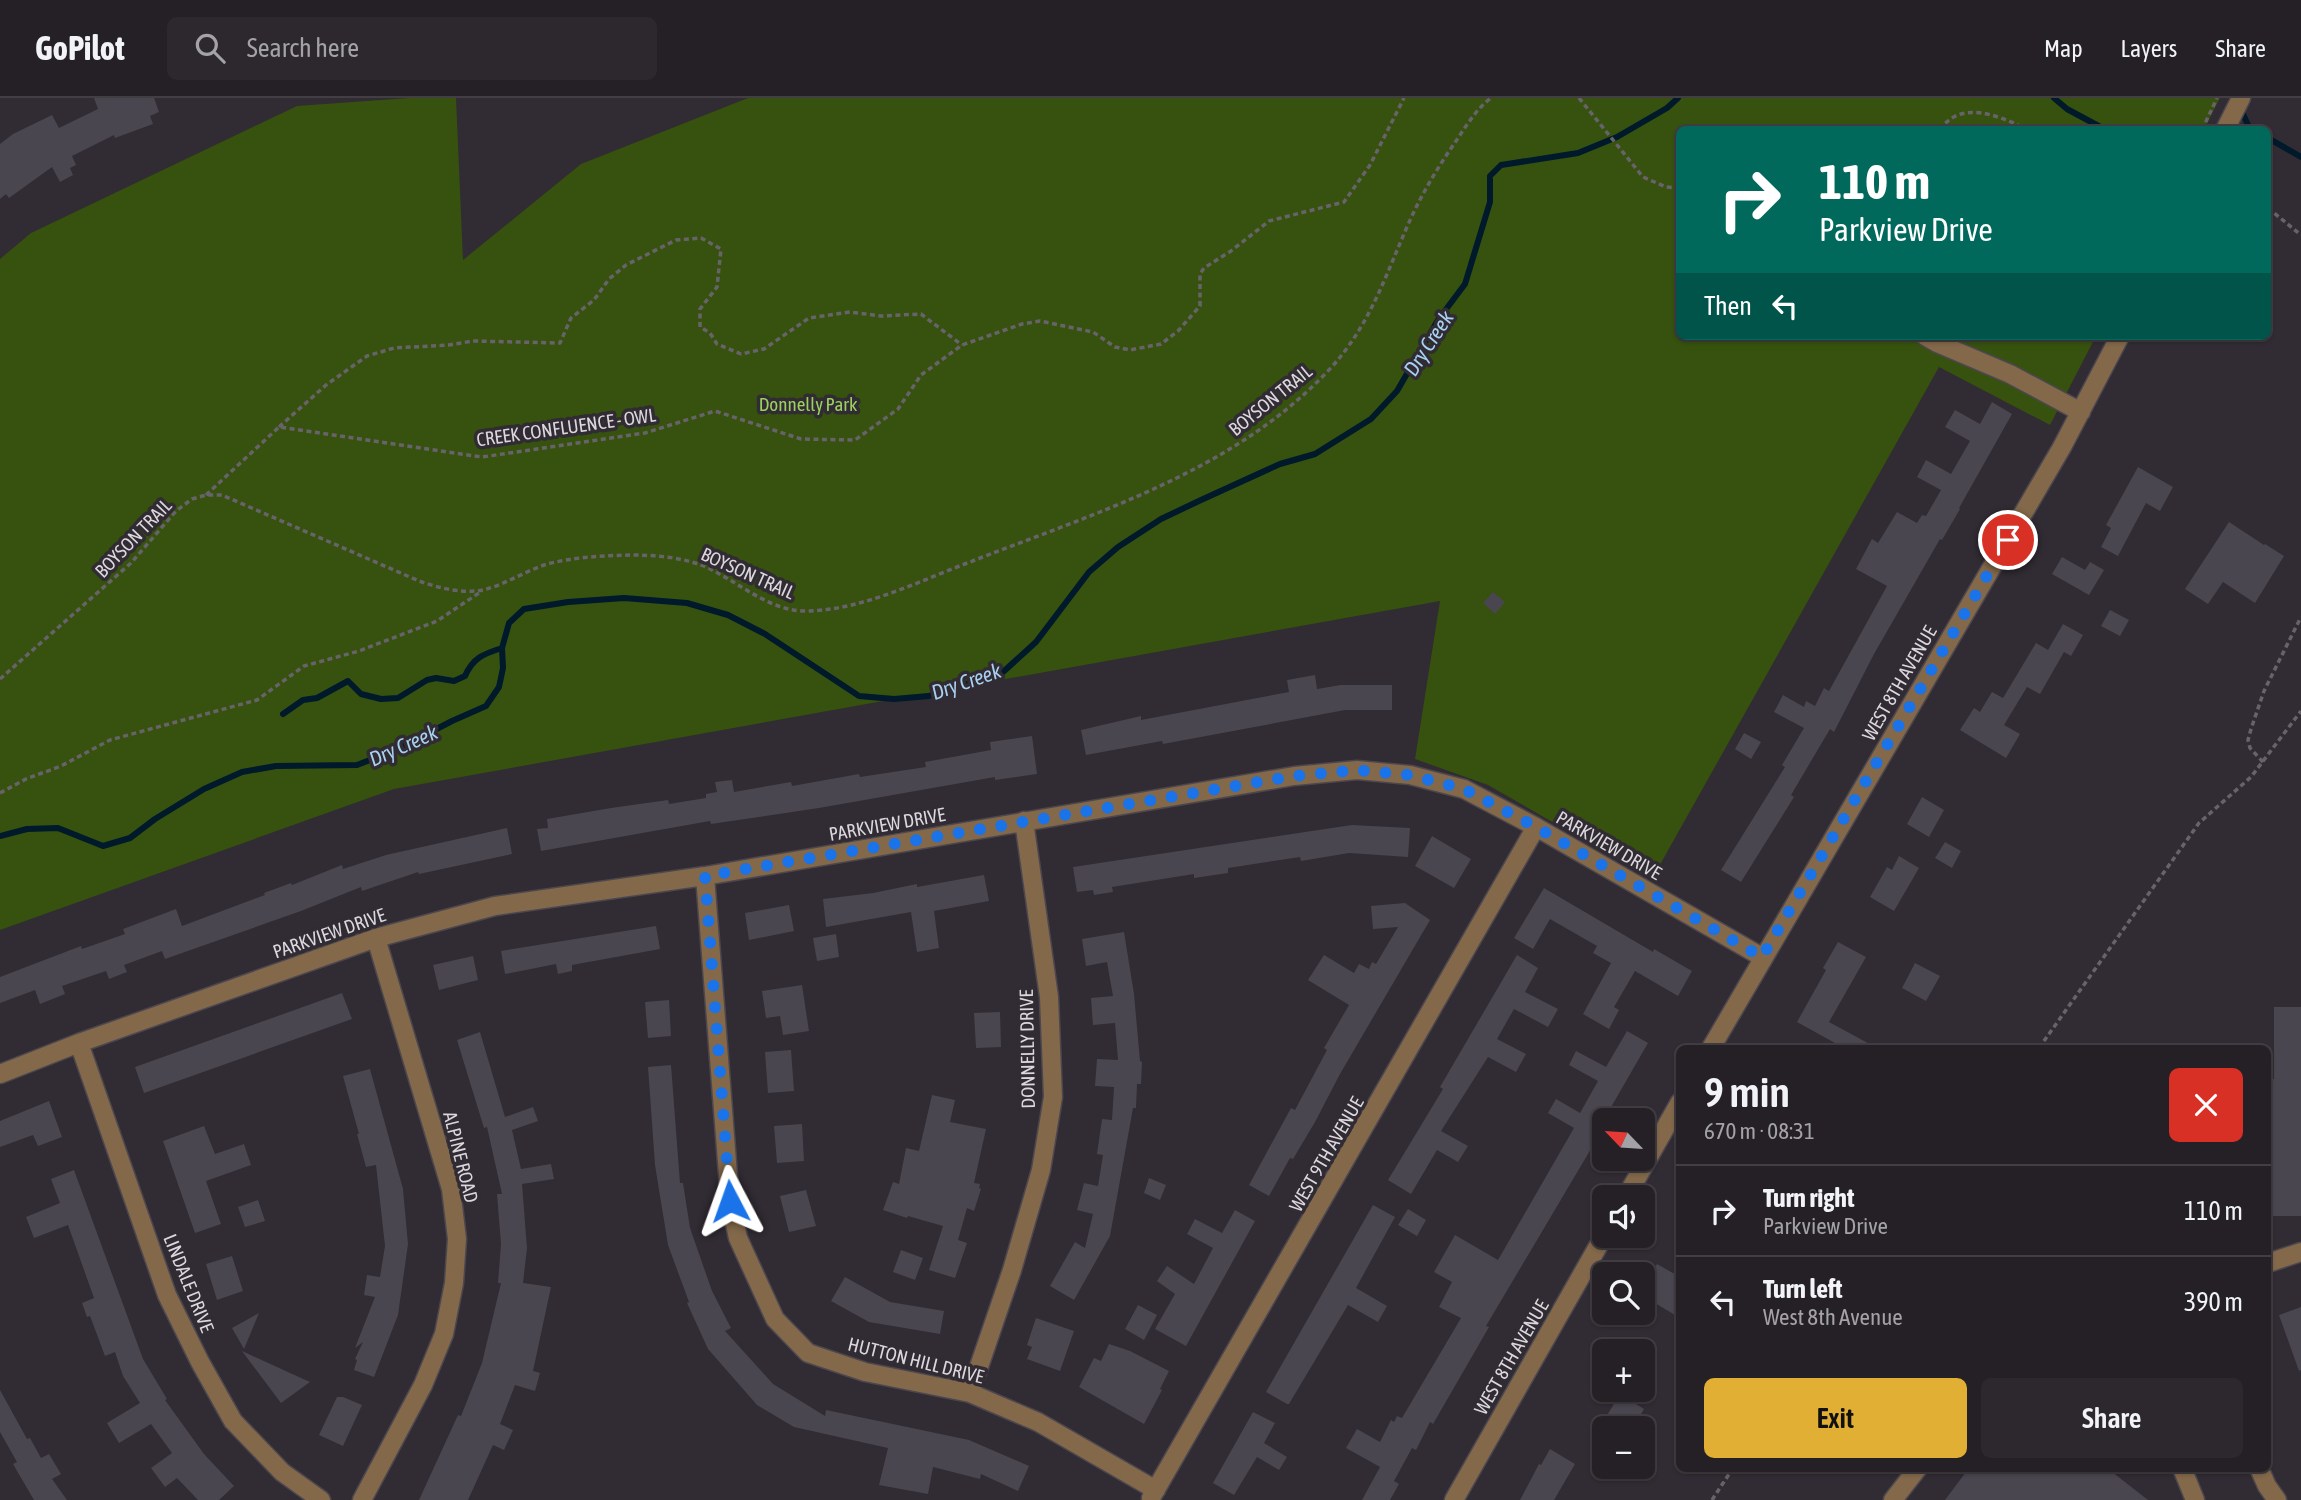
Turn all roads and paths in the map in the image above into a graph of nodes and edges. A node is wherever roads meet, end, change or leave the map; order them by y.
1 (1404, 98) edge
2 (1488, 98) edge
3 (1579, 98) edge
4 (2217, 98) edge
5 (2241, 98) edge
6 (1942, 126) edge
7 (2020, 126) edge
8 (2204, 126) edge
9 (2227, 126) edge
10 (1676, 188) edge
11 (2271, 210) edge
12 (2301, 234) edge
13 (1932, 340) edge
14 (2118, 340) edge
15 (962, 345) junction
16 (2081, 412) junction
17 (279, 427) junction
18 (206, 495) junction
19 (483, 590) junction
20 (2301, 617) edge
21 (0, 679) edge
22 (2301, 711) edge
23 (2263, 762) junction
24 (0, 793) edge
25 (1024, 821) junction
26 (1536, 827) junction
27 (705, 876) junction
28 (376, 938) junction
29 (1762, 957) junction
30 (79, 1043) junction
31 (1713, 1045) edge
32 (2041, 1045) edge
33 (0, 1074) edge
34 (1676, 1109) edge
35 (1633, 1185) edge
36 (1597, 1248) edge
37 (2301, 1252) edge
38 (2271, 1262) edge
39 (970, 1393) junction
40 (1730, 1472) edge
41 (1915, 1472) edge
42 (2184, 1472) edge
43 (2261, 1472) edge
44 (1153, 1495) edge
45 (321, 1500) edge
46 (362, 1500) edge
47 (1454, 1500) edge
48 (1712, 1500) edge
49 (1893, 1500) edge
50 (2195, 1500) edge
51 (2277, 1500) edge

1 - 15 path, CREEK CONFLUENCE - OWL
2 - 19 path, BOYSON TRAIL
3 - 10 path
4 - 8 path
5 - 9 street
6 - 7 path
11 - 12 path
13 - 16 street
14 - 16 street, WEST 8TH AVENUE
15 - 17 path, CREEK CONFLUENCE - OWL
15 - 17 path
16 - 29 street, WEST 8TH AVENUE
17 - 18 path
18 - 19 path, BOYSON TRAIL
18 - 21 path, BOYSON TRAIL
19 - 24 path
20 - 23 path
22 - 23 path
23 - 32 path
25 - 26 street, PARKVIEW DRIVE
25 - 27 street, PARKVIEW DRIVE
25 - 39 street, DONNELLY DRIVE
26 - 29 street, PARKVIEW DRIVE
26 - 44 street, WEST 9TH AVENUE
27 - 28 street, PARKVIEW DRIVE
27 - 39 street, HUTTON HILL DRIVE
28 - 30 street, PARKVIEW DRIVE
28 - 46 street, ALPINE ROAD
29 - 31 street, WEST 8TH AVENUE
30 - 33 street, PARKVIEW DRIVE
30 - 45 street, LINDALE DRIVE
34 - 35 street
36 - 47 street, WEST 8TH AVENUE
37 - 38 street
39 - 44 street, HUTTON HILL DRIVE
40 - 48 path
41 - 49 street
42 - 50 street
43 - 51 street

